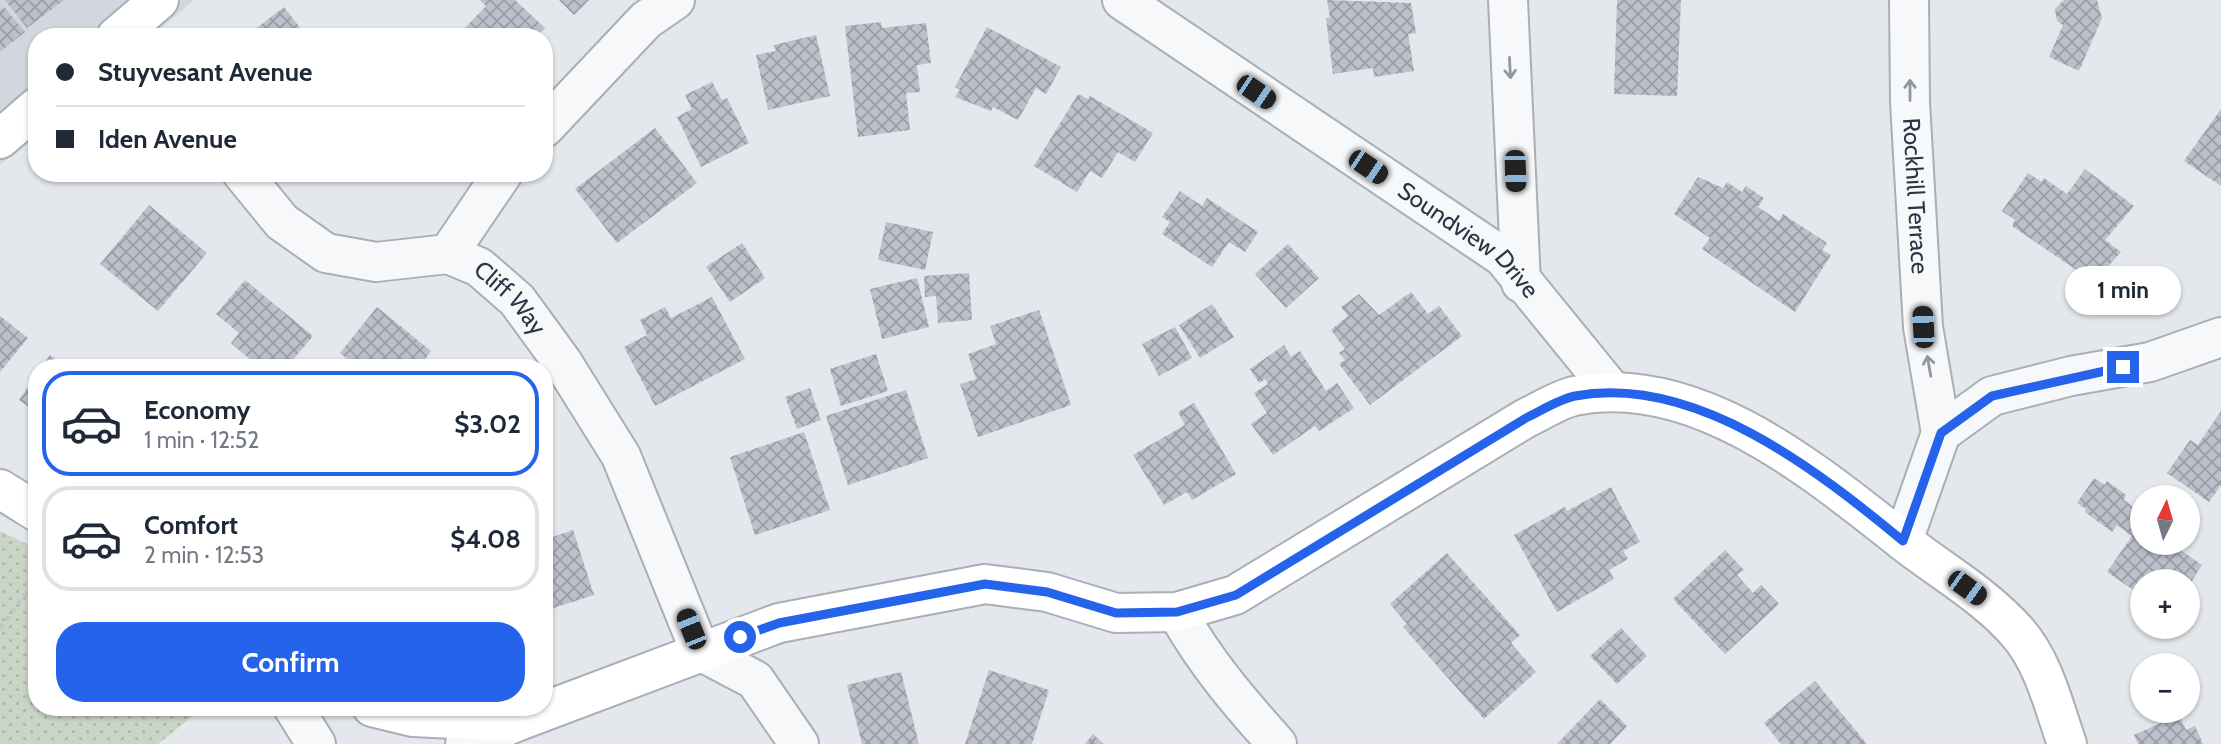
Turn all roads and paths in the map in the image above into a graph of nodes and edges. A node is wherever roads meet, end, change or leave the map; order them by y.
1 (159, 0) edge
2 (675, 0) edge
3 (1122, 0) edge
4 (1152, 0) edge
5 (1508, 0) edge
6 (1909, 0) edge
7 (126, 28) edge
8 (1189, 47) junction
9 (28, 115) edge
10 (553, 118) edge
11 (0, 139) edge
12 (249, 182) edge
13 (497, 182) edge
14 (448, 254) junction
15 (1521, 283) junction
16 (2221, 337) edge
17 (1612, 393) junction
18 (1941, 433) junction
19 (0, 489) edge
20 (28, 506) edge
21 (1903, 541) junction
22 (28, 591) edge
23 (1177, 612) junction
24 (0, 628) edge
25 (700, 651) junction
26 (553, 708) edge
27 (299, 716) edge
28 (409, 716) edge
29 (532, 716) edge
30 (516, 722) junction
31 (316, 744) edge
32 (465, 744) edge
33 (799, 744) edge
34 (1277, 744) edge
35 (2067, 744) edge

1 - 7 street
2 - 10 street
3 - 8 street, Soundview Drive
4 - 8 street
5 -> 15 street
18 -> 6 street, Rockhill Terrace
8 - 15 street, Soundview Drive
9 - 11 street
12 - 14 street, Cliff Way
13 - 14 street
14 - 25 street, Cliff Way
15 - 17 street, Soundview Drive
16 - 18 street
17 - 21 street
17 - 23 street
18 - 21 street
19 - 20 street
21 - 35 street
22 - 24 path
23 - 25 street
23 - 34 street
25 - 26 street
25 - 33 street
27 - 31 street
28 - 30 street
29 - 30 street
30 - 32 street

